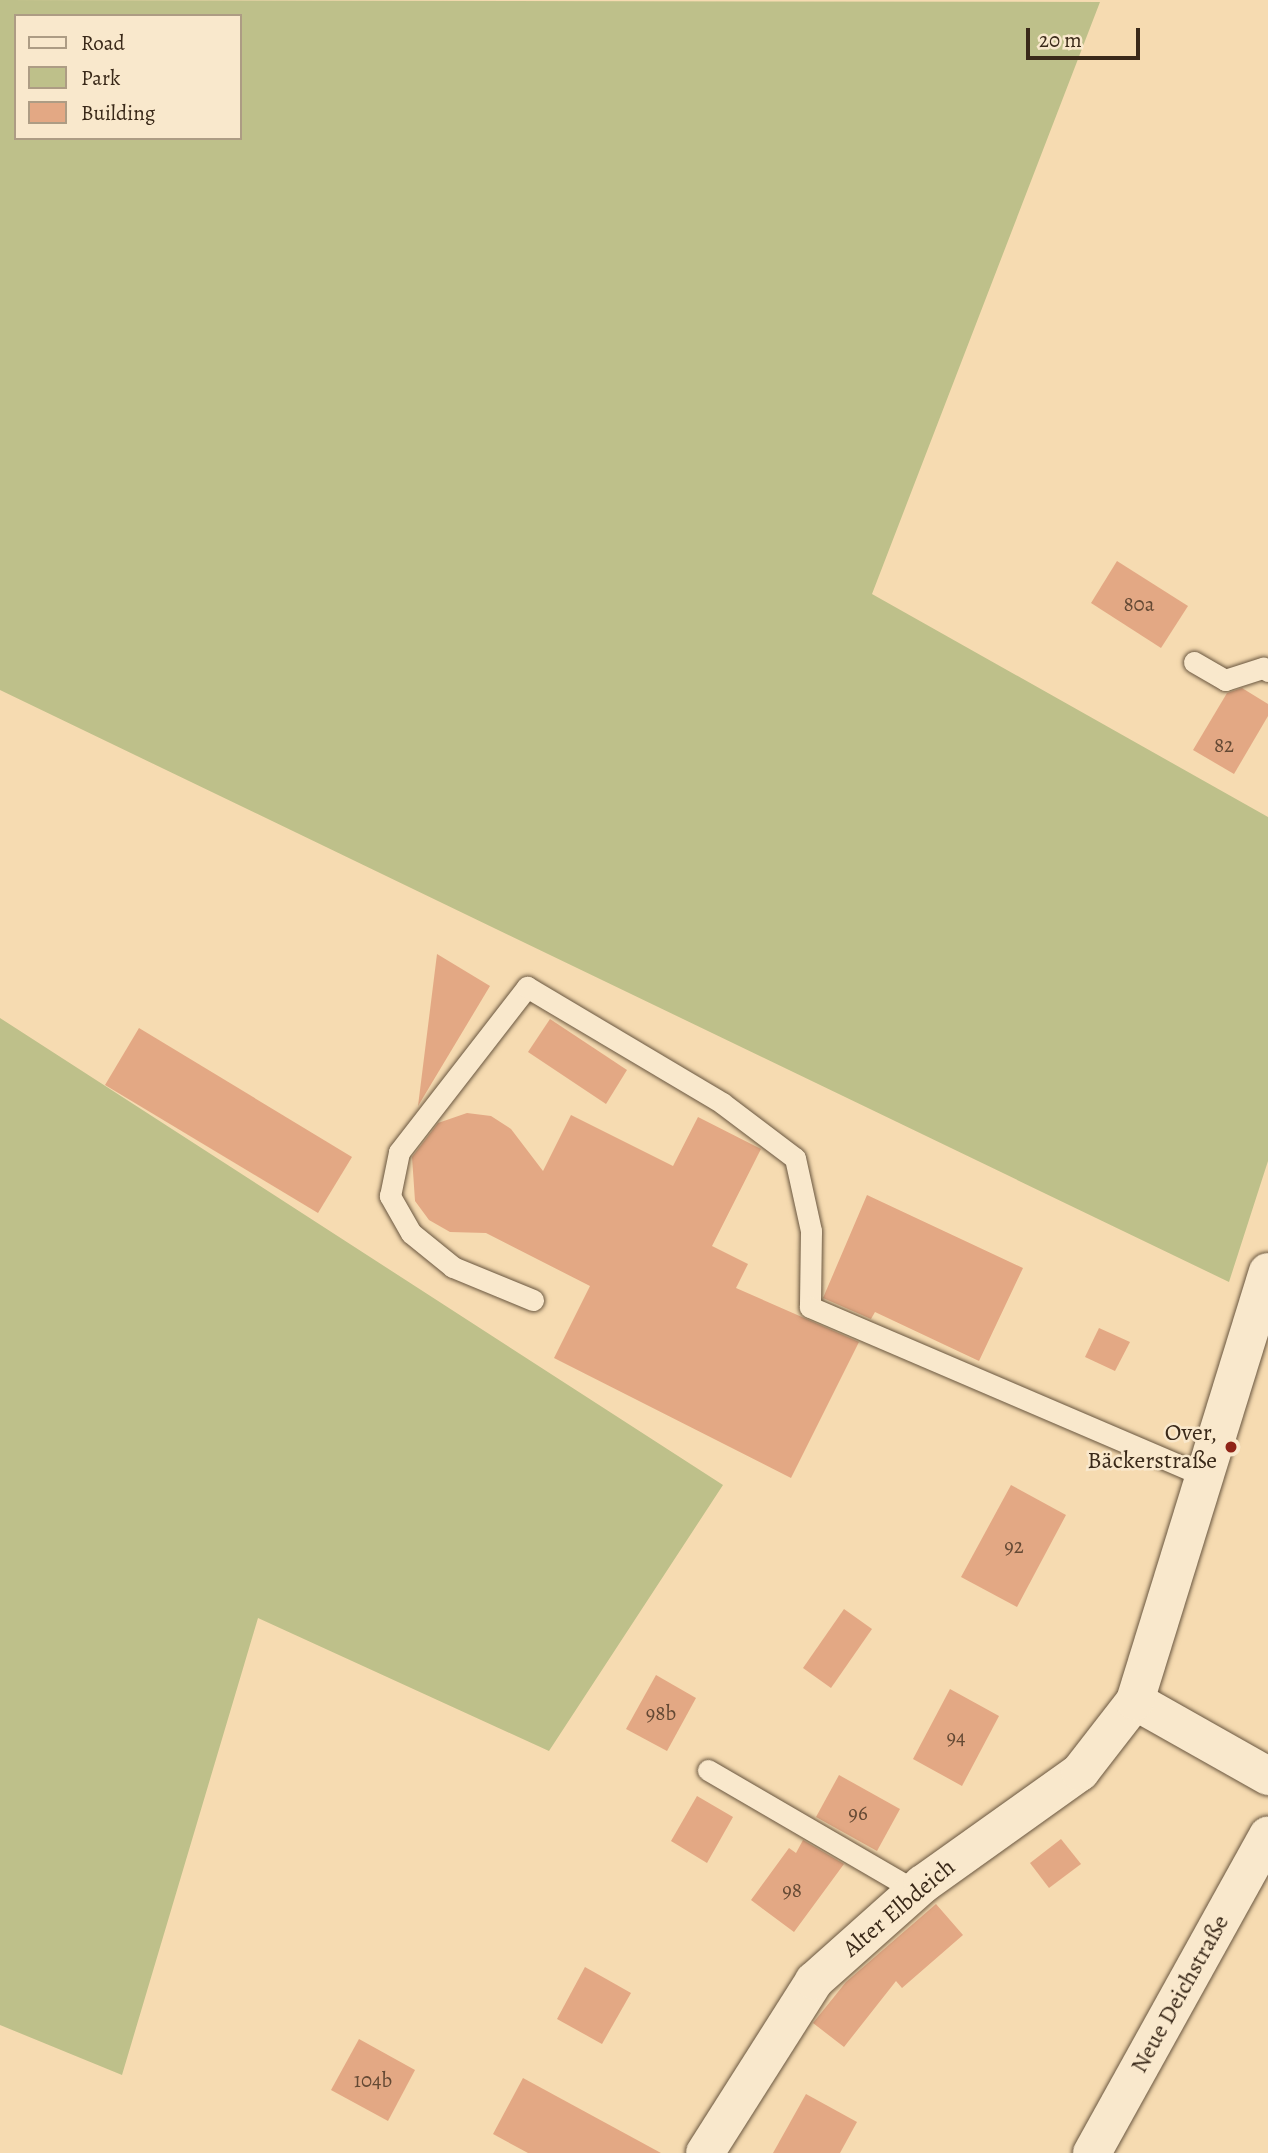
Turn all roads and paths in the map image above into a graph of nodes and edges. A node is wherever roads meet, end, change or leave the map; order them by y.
1 (1194, 662) dead end
2 (1268, 671) edge
3 (1268, 1272) edge
4 (533, 1300) dead end
5 (1204, 1476) junction
6 (1135, 1701) junction
7 (708, 1770) dead end
8 (1268, 1776) edge
9 (1268, 1836) edge
10 (916, 1891) junction
11 (705, 2153) edge
12 (1092, 2153) edge

1 - 2 lane
3 - 5 street, Alter Elbdeich
4 - 5 lane
5 - 6 street, Alter Elbdeich
6 - 8 street
6 - 10 street, Alter Elbdeich
7 - 10 lane
9 - 12 street, Neue Deichstraße
10 - 11 street, Alter Elbdeich

